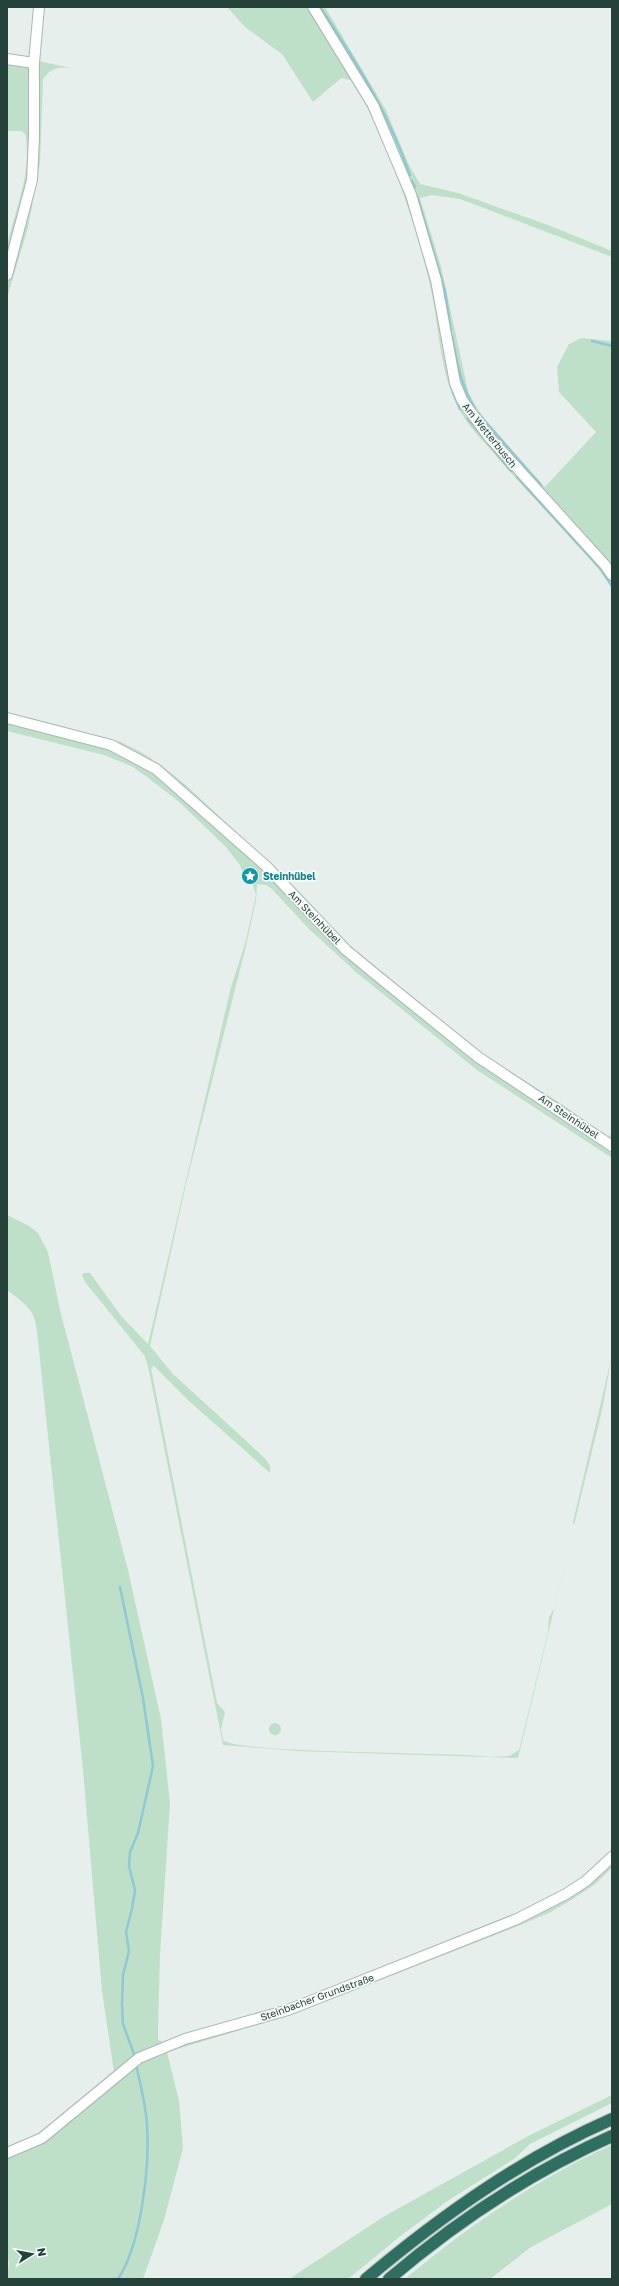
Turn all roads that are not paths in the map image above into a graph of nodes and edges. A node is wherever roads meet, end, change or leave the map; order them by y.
1 (39, 7) edge
2 (313, 7) edge
3 (7, 60) edge
4 (34, 63) junction
5 (7, 275) edge
6 (612, 575) edge
7 (7, 718) edge
8 (612, 1146) edge
9 (612, 1857) edge
10 (612, 2119) edge
11 (612, 2136) edge
12 (7, 2153) edge
13 (366, 2279) edge
14 (389, 2279) edge

1 - 4 street
2 - 6 street, Am Wetterbusch
3 - 4 street
4 - 5 street
7 - 8 street, Am Steinhübel
9 - 12 street, Steinbacher Grundstraße
10 - 13 highway
11 - 14 highway

